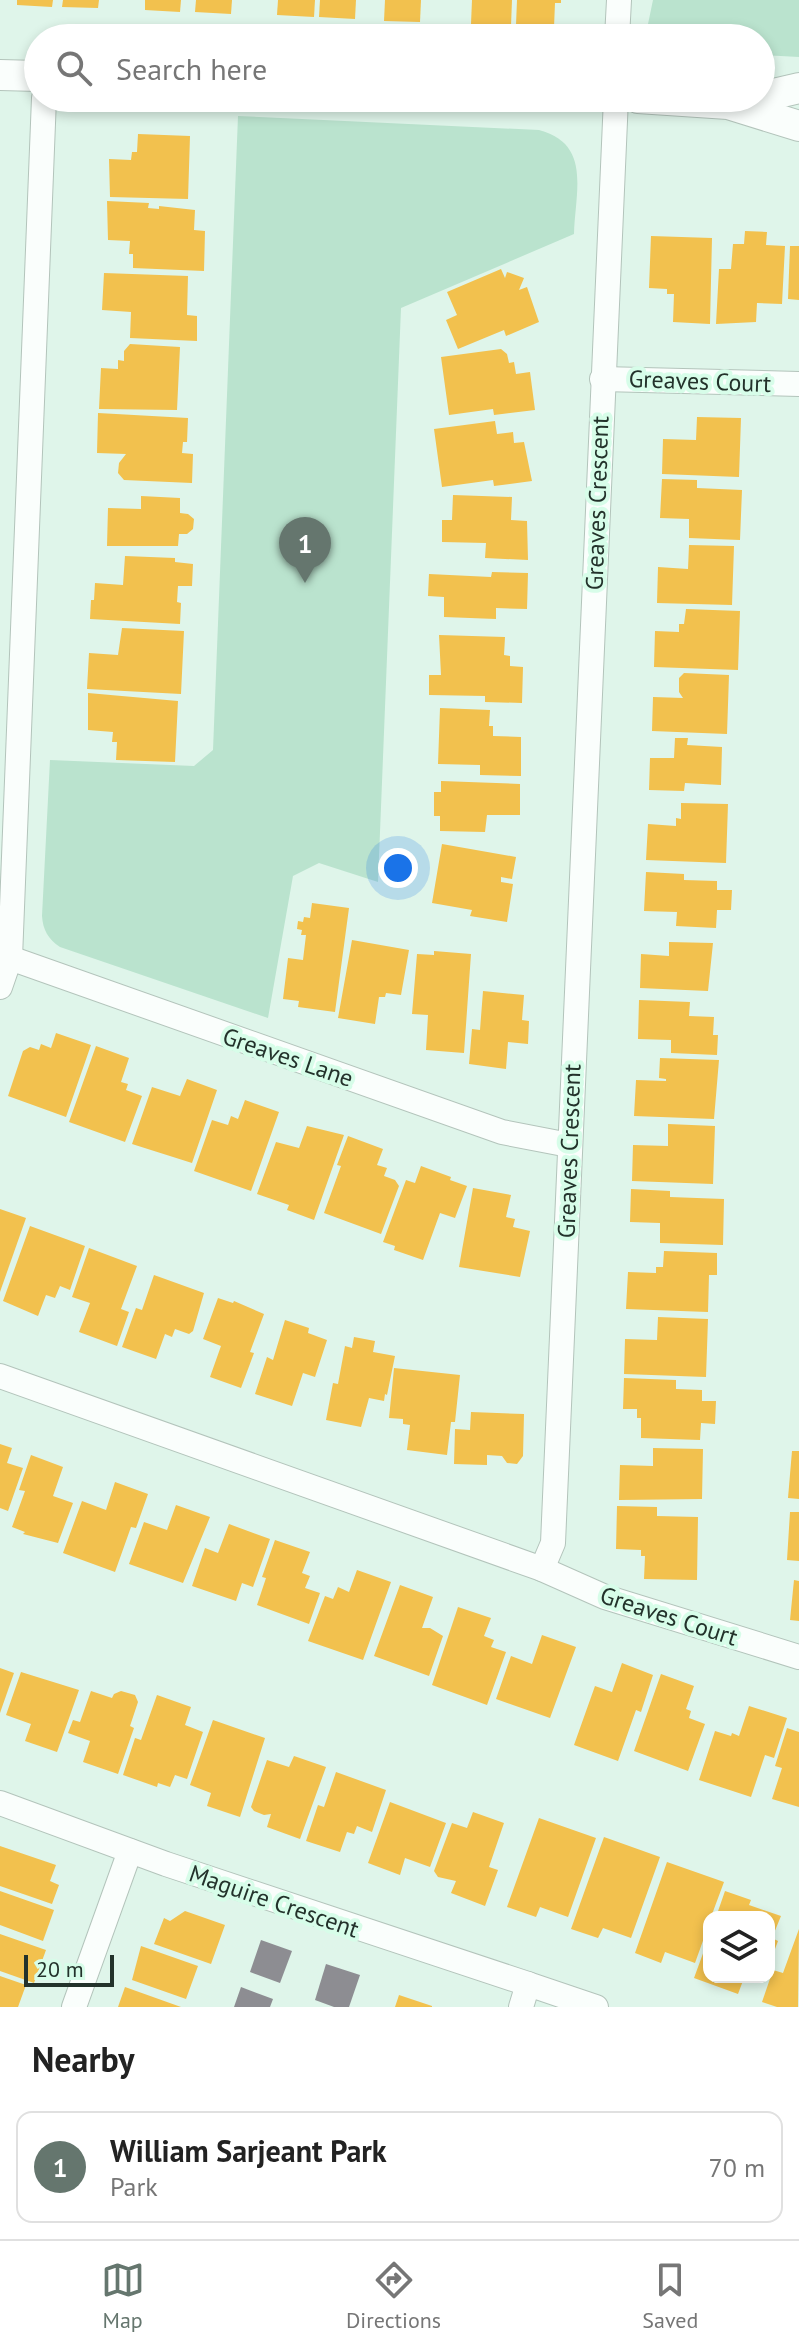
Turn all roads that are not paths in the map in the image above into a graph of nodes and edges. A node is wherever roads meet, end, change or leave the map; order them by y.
1 (619, 0) edge
2 (618, 24) edge
3 (0, 75) edge
4 (24, 76) edge
5 (799, 88) edge
6 (775, 94) edge
7 (43, 112) edge
8 (615, 112) edge
9 (767, 112) edge
10 (799, 126) edge
11 (602, 379) junction
12 (799, 384) edge
13 (10, 958) junction
14 (0, 987) edge
15 (569, 1145) junction
16 (0, 1376) edge
17 (542, 1569) junction
18 (799, 1657) edge
19 (0, 1803) edge
20 (130, 1851) junction
21 (524, 1996) edge
22 (74, 2007) edge
23 (596, 2007) edge

1 - 2 street
3 - 4 street
5 - 6 street
7 - 13 street
8 - 11 street, Greaves Crescent
9 - 10 street
11 - 12 street, Greaves Court
11 - 15 street, Greaves Crescent
13 - 14 street
13 - 15 street, Greaves Lane
15 - 17 street, Greaves Crescent
16 - 17 street
17 - 18 street, Greaves Court
19 - 20 street, Maguire Crescent
20 - 21 street, Maguire Crescent
20 - 22 street
21 - 23 street, Maguire Crescent

